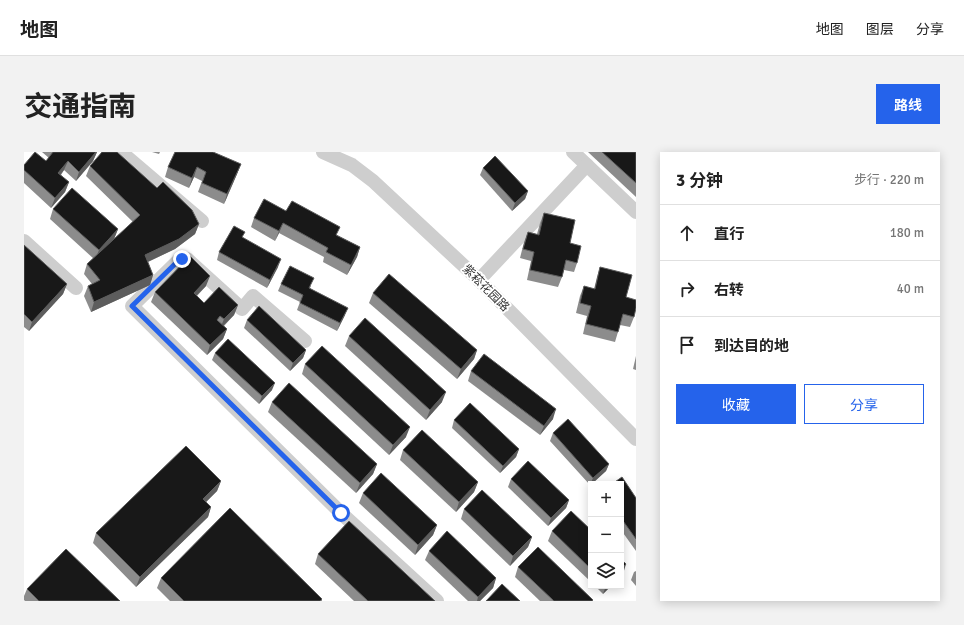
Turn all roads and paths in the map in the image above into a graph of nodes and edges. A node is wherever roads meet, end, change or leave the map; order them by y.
1 (121, 152) edge
2 (323, 152) edge
3 (573, 152) edge
4 (586, 165) junction
5 (636, 212) edge
6 (202, 221) dead end
7 (24, 241) edge
8 (479, 280) junction
9 (76, 288) dead end
10 (306, 342) dead end
11 (636, 439) edge
12 (437, 601) edge

1 - 6 street
2 - 8 street, 紫菘花园路
3 - 4 street
4 - 5 street
4 - 8 street
7 - 9 street
8 - 11 street, 紫菘花园路
10 - 12 street

